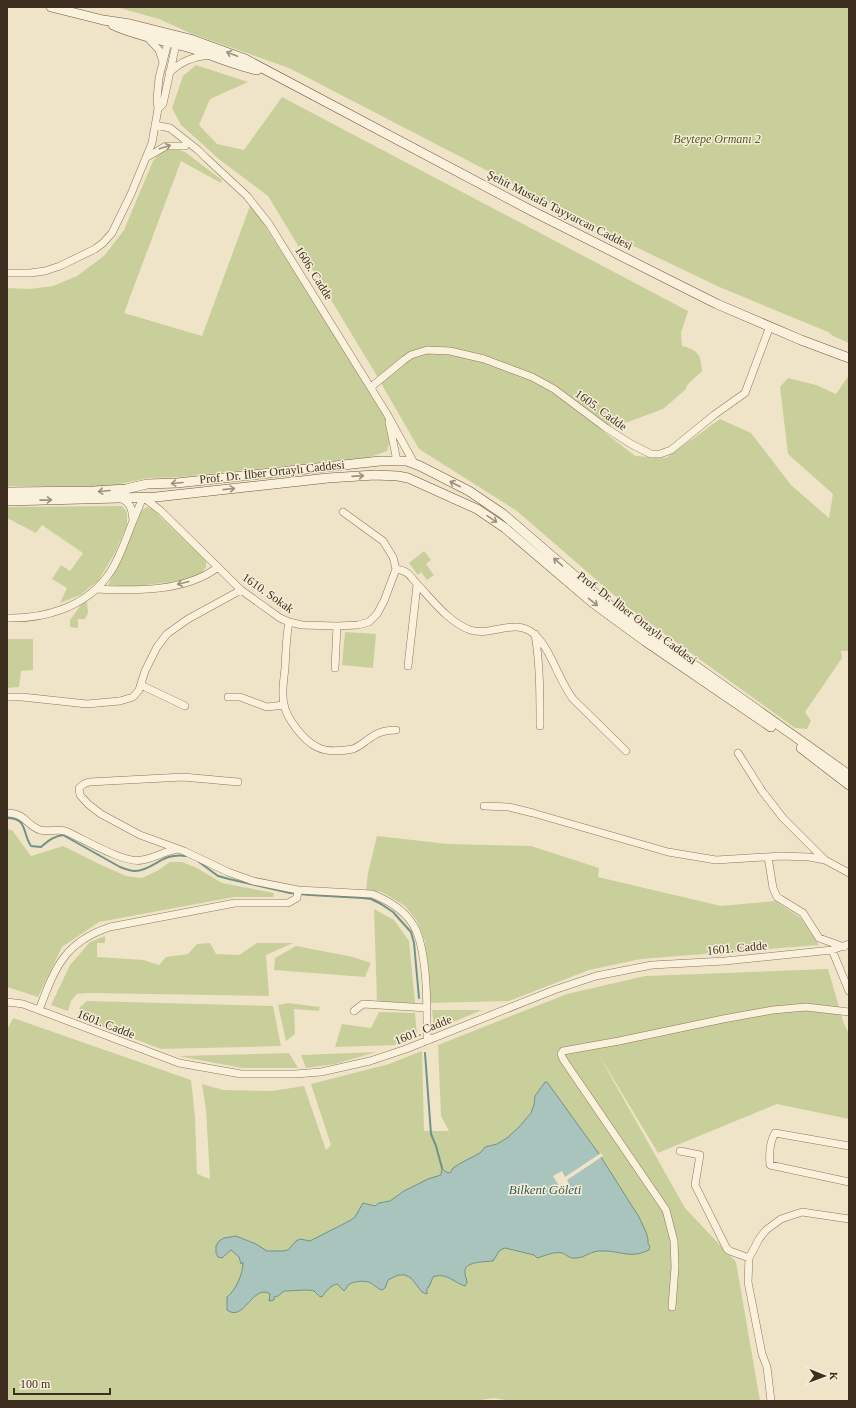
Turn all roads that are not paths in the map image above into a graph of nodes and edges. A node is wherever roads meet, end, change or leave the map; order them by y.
1 (51, 7) edge
2 (103, 20) junction
3 (147, 37) junction
4 (173, 39) junction
5 (209, 55) junction
6 (163, 62) junction
7 (266, 72) junction
8 (169, 73) junction
9 (158, 109) junction
10 (155, 125) junction
11 (164, 127) junction
12 (185, 146) junction
13 (146, 157) junction
14 (204, 157) junction
15 (7, 273) edge
16 (770, 326) junction
17 (849, 358) edge
18 (371, 387) junction
19 (387, 414) junction
20 (396, 460) junction
21 (414, 463) junction
22 (398, 476) junction
23 (408, 478) junction
24 (145, 484) junction
25 (7, 492) edge
26 (122, 498) junction
27 (150, 499) junction
28 (7, 501) edge
29 (139, 506) junction
30 (343, 512) dead end
31 (133, 521) junction
32 (218, 567) junction
33 (396, 569) junction
34 (417, 584) junction
35 (96, 590) junction
36 (241, 590) junction
37 (7, 618) edge
38 (289, 622) junction
39 (337, 626) junction
40 (535, 634) junction
41 (408, 666) dead end
42 (335, 668) dead end
43 (141, 685) junction
44 (7, 697) edge
45 (228, 697) dead end
46 (284, 704) junction
47 (185, 706) dead end
48 (540, 726) dead end
49 (396, 730) dead end
50 (626, 751) dead end
51 (738, 752) dead end
52 (849, 775) edge
53 (238, 782) dead end
54 (849, 785) edge
55 (484, 806) dead end
56 (7, 813) edge
57 (178, 849) junction
58 (768, 857) junction
59 (825, 860) junction
60 (849, 873) edge
61 (298, 893) junction
62 (847, 945) edge
63 (832, 950) junction
64 (849, 991) edge
65 (7, 1002) edge
66 (427, 1008) junction
67 (39, 1010) junction
68 (354, 1011) dead end
69 (849, 1012) edge
70 (427, 1040) junction
71 (849, 1146) edge
72 (680, 1151) dead end
73 (849, 1182) edge
74 (849, 1219) edge
75 (749, 1258) junction
76 (672, 1306) dead end
77 (771, 1401) edge

1 - 2 street, Şehit Mustafa Tayyarcan Caddesi
2 - 3 street, Şehit Mustafa Tayyarcan Caddesi
2 - 4 street, Şehit Mustafa Tayyarcan Caddesi
3 - 4 street, Şehit Mustafa Tayyarcan Caddesi
3 - 6 street
4 - 5 street, Şehit Mustafa Tayyarcan Caddesi
4 - 6 street
7 -> 4 street, Şehit Mustafa Tayyarcan Caddesi
4 - 8 street
5 - 7 street, Şehit Mustafa Tayyarcan Caddesi
5 - 8 street
6 - 9 street
7 - 16 street, Şehit Mustafa Tayyarcan Caddesi
8 - 9 street
9 - 10 street
10 - 11 street, 1606. Cadde
10 - 13 street
11 - 12 street, 1606. Cadde
11 - 14 street, 1606. Cadde
13 -> 12 street
12 - 14 street, 1606. Cadde
13 - 15 street
14 - 18 street, 1606. Cadde
16 - 17 street, Şehit Mustafa Tayyarcan Caddesi
16 - 18 street, 1605. Cadde
18 - 19 street, 1606. Cadde
19 - 20 street, 1606. Cadde
19 - 21 street, 1606. Cadde
20 - 21 street, Prof. Dr. İlber Ortaylı Caddesi
20 - 22 street
20 -> 24 street, Prof. Dr. İlber Ortaylı Caddesi
21 - 23 street
52 -> 21 street, Prof. Dr. İlber Ortaylı Caddesi
22 - 23 street, Prof. Dr. İlber Ortaylı Caddesi
27 -> 22 street, Prof. Dr. İlber Ortaylı Caddesi
23 -> 54 street, Prof. Dr. İlber Ortaylı Caddesi
24 -> 25 street, Prof. Dr. İlber Ortaylı Caddesi
24 - 27 street
26 - 27 street, Prof. Dr. İlber Ortaylı Caddesi
28 -> 26 street, Prof. Dr. İlber Ortaylı Caddesi
26 - 31 street
27 - 29 street
27 - 29 street
27 - 32 street, 1610. Sokak
29 - 31 street
30 - 33 street
31 - 35 street
32 -> 35 street
32 - 36 street, 1610. Sokak
33 - 34 street
33 - 39 street, 1610. Sokak
34 - 40 street
34 - 41 street
35 - 37 street
36 - 38 street, 1610. Sokak
36 - 43 street
38 - 39 street, 1610. Sokak
38 - 46 street
39 - 42 street
40 - 48 street
40 - 50 street
43 - 44 street
43 - 47 street
45 - 46 street
46 - 49 street
51 - 59 street
53 - 57 street
55 - 58 street
56 - 57 street
57 - 61 street
58 - 59 street
58 - 62 street
59 - 60 street
61 - 66 street
61 - 67 street
62 - 63 street, 1601. Cadde
63 - 64 street
63 - 70 street, 1601. Cadde
65 - 67 street, 1601. Cadde
66 - 68 street
66 - 70 street
67 - 70 street, 1601. Cadde
69 - 76 street
71 - 73 street
72 - 75 street
74 - 75 street
75 - 77 street

